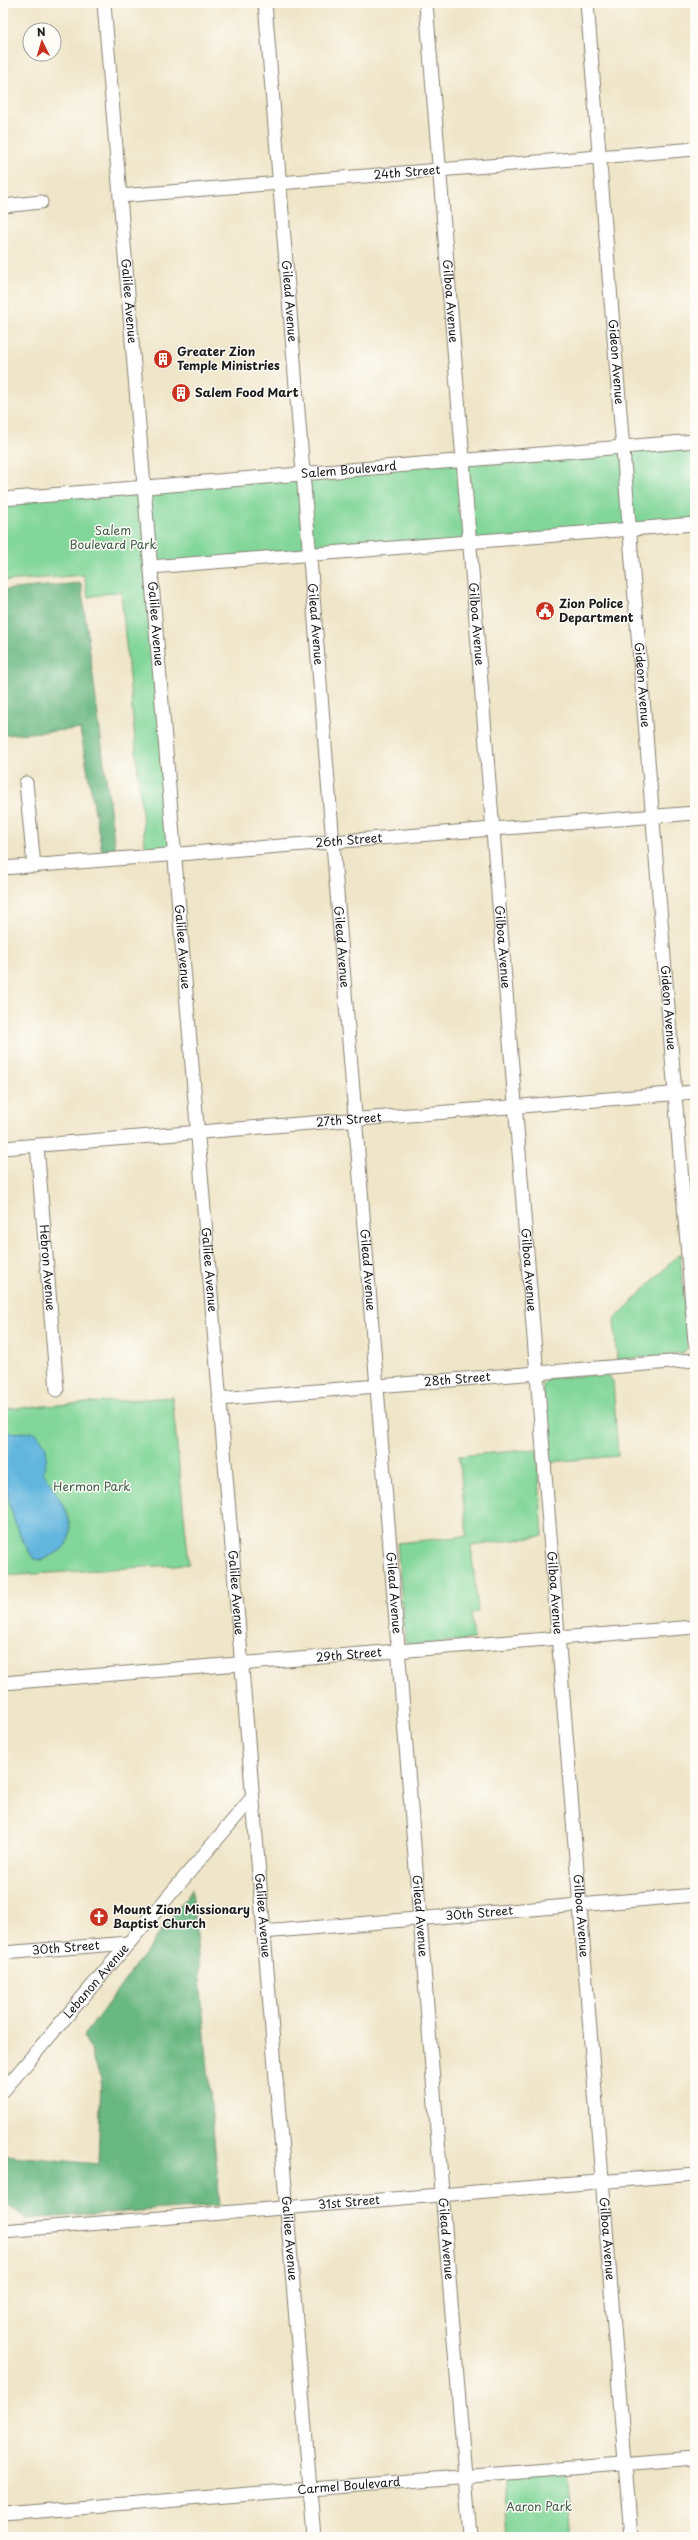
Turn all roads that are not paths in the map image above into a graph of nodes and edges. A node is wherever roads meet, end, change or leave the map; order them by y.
1 (104, 3) edge
2 (265, 3) edge
3 (426, 3) edge
4 (587, 3) edge
5 (695, 149) edge
6 (599, 157) junction
7 (439, 170) junction
8 (279, 183) junction
9 (120, 196) junction
10 (41, 202) dead end
11 (3, 206) edge
12 (695, 441) edge
13 (622, 447) junction
14 (463, 461) junction
15 (303, 474) junction
16 (144, 487) junction
17 (3, 499) edge
18 (695, 524) edge
19 (628, 529) junction
20 (469, 541) junction
21 (309, 554) junction
22 (150, 567) junction
23 (26, 783) dead end
24 (695, 813) edge
25 (653, 817) junction
26 (493, 830) junction
27 (332, 842) junction
28 (174, 855) junction
29 (34, 866) junction
30 (3, 868) edge
31 (695, 1092) edge
32 (675, 1094) junction
33 (515, 1106) junction
34 (355, 1119) junction
35 (197, 1132) junction
36 (37, 1145) junction
37 (3, 1148) edge
38 (695, 1342) edge
39 (695, 1360) edge
40 (537, 1373) junction
41 (377, 1386) junction
42 (57, 1390) dead end
43 (219, 1399) junction
44 (695, 1627) edge
45 (558, 1638) junction
46 (398, 1651) junction
47 (241, 1664) junction
48 (3, 1684) edge
49 (252, 1798) junction
50 (695, 1895) edge
51 (580, 1905) junction
52 (420, 1919) junction
53 (263, 1932) junction
54 (129, 1943) junction
55 (3, 1953) edge
56 (3, 2091) edge
57 (695, 2174) edge
58 (602, 2182) junction
59 (442, 2195) junction
60 (286, 2208) junction
61 (3, 2231) edge
62 (695, 2458) edge
63 (625, 2464) junction
64 (465, 2477) junction
65 (310, 2490) junction
66 (3, 2514) edge
67 (314, 2537) edge
68 (470, 2537) edge
69 (631, 2537) edge

1 - 9 street, Galilee Avenue
2 - 8 street, Gilead Avenue
3 - 7 street, Gilboa Avenue
4 - 6 street, Gideon Avenue
5 - 6 street, 24th Street
6 - 7 street, 24th Street
6 - 13 street, Gideon Avenue
7 - 8 street, 24th Street
7 - 14 street, Gilboa Avenue
8 - 9 street, 24th Street
8 - 15 street, Gilead Avenue
9 - 16 street, Galilee Avenue
10 - 11 street
12 - 13 street, Salem Boulevard
13 - 14 street, Salem Boulevard
13 - 19 street, Gideon Avenue
14 - 15 street, Salem Boulevard
14 - 20 street, Gilboa Avenue
15 - 16 street, Salem Boulevard
15 - 21 street, Gilead Avenue
16 - 17 street, Salem Boulevard
16 - 22 street, Galilee Avenue
18 - 19 street
19 - 20 street
19 - 25 street, Gideon Avenue
20 - 21 street
20 - 26 street, Gilboa Avenue
21 - 22 street
21 - 27 street, Gilead Avenue
22 - 28 street, Galilee Avenue
23 - 29 street
24 - 25 street, 26th Street
25 - 26 street, 26th Street
25 - 32 street, Gideon Avenue
26 - 27 street, 26th Street
26 - 33 street, Gilboa Avenue
27 - 28 street, 26th Street
27 - 34 street, Gilead Avenue
28 - 29 street, 26th Street
28 - 35 street, Galilee Avenue
29 - 30 street, 26th Street
31 - 32 street, 27th Street
32 - 33 street, 27th Street
32 - 38 street, Gideon Avenue
33 - 34 street, 27th Street
33 - 40 street, Gilboa Avenue
34 - 35 street, 27th Street
34 - 41 street, Gilead Avenue
35 - 36 street, 27th Street
35 - 43 street, Galilee Avenue
36 - 37 street, 27th Street
36 - 42 street, Hebron Avenue
39 - 40 street, 28th Street
40 - 41 street, 28th Street
40 - 45 street, Gilboa Avenue
41 - 43 street, 28th Street
41 - 46 street, Gilead Avenue
43 - 47 street, Galilee Avenue
44 - 45 street, 29th Street
45 - 46 street, 29th Street
45 - 51 street, Gilboa Avenue
46 - 47 street, 29th Street
46 - 52 street, Gilead Avenue
47 - 48 street, 29th Street
47 - 49 street, Galilee Avenue
49 - 53 street, Galilee Avenue
49 - 54 street, Lebanon Avenue
50 - 51 street, 30th Street
51 - 52 street, 30th Street
51 - 58 street, Gilboa Avenue
52 - 53 street, 30th Street
52 - 59 street, Gilead Avenue
53 - 60 street, Galilee Avenue
54 - 55 street, 30th Street
54 - 56 street, Lebanon Avenue
57 - 58 street, 31st Street
58 - 59 street, 31st Street
58 - 63 street, Gilboa Avenue
59 - 60 street, 31st Street
59 - 64 street, Gilead Avenue
60 - 61 street, 31st Street
60 - 65 street, Galilee Avenue
62 - 63 street, Carmel Boulevard
63 - 64 street, Carmel Boulevard
63 - 69 street, Gilboa Avenue
64 - 65 street, Carmel Boulevard
64 - 68 street, Gilead Avenue
65 - 66 street, Carmel Boulevard
65 - 67 street, Galilee Avenue

